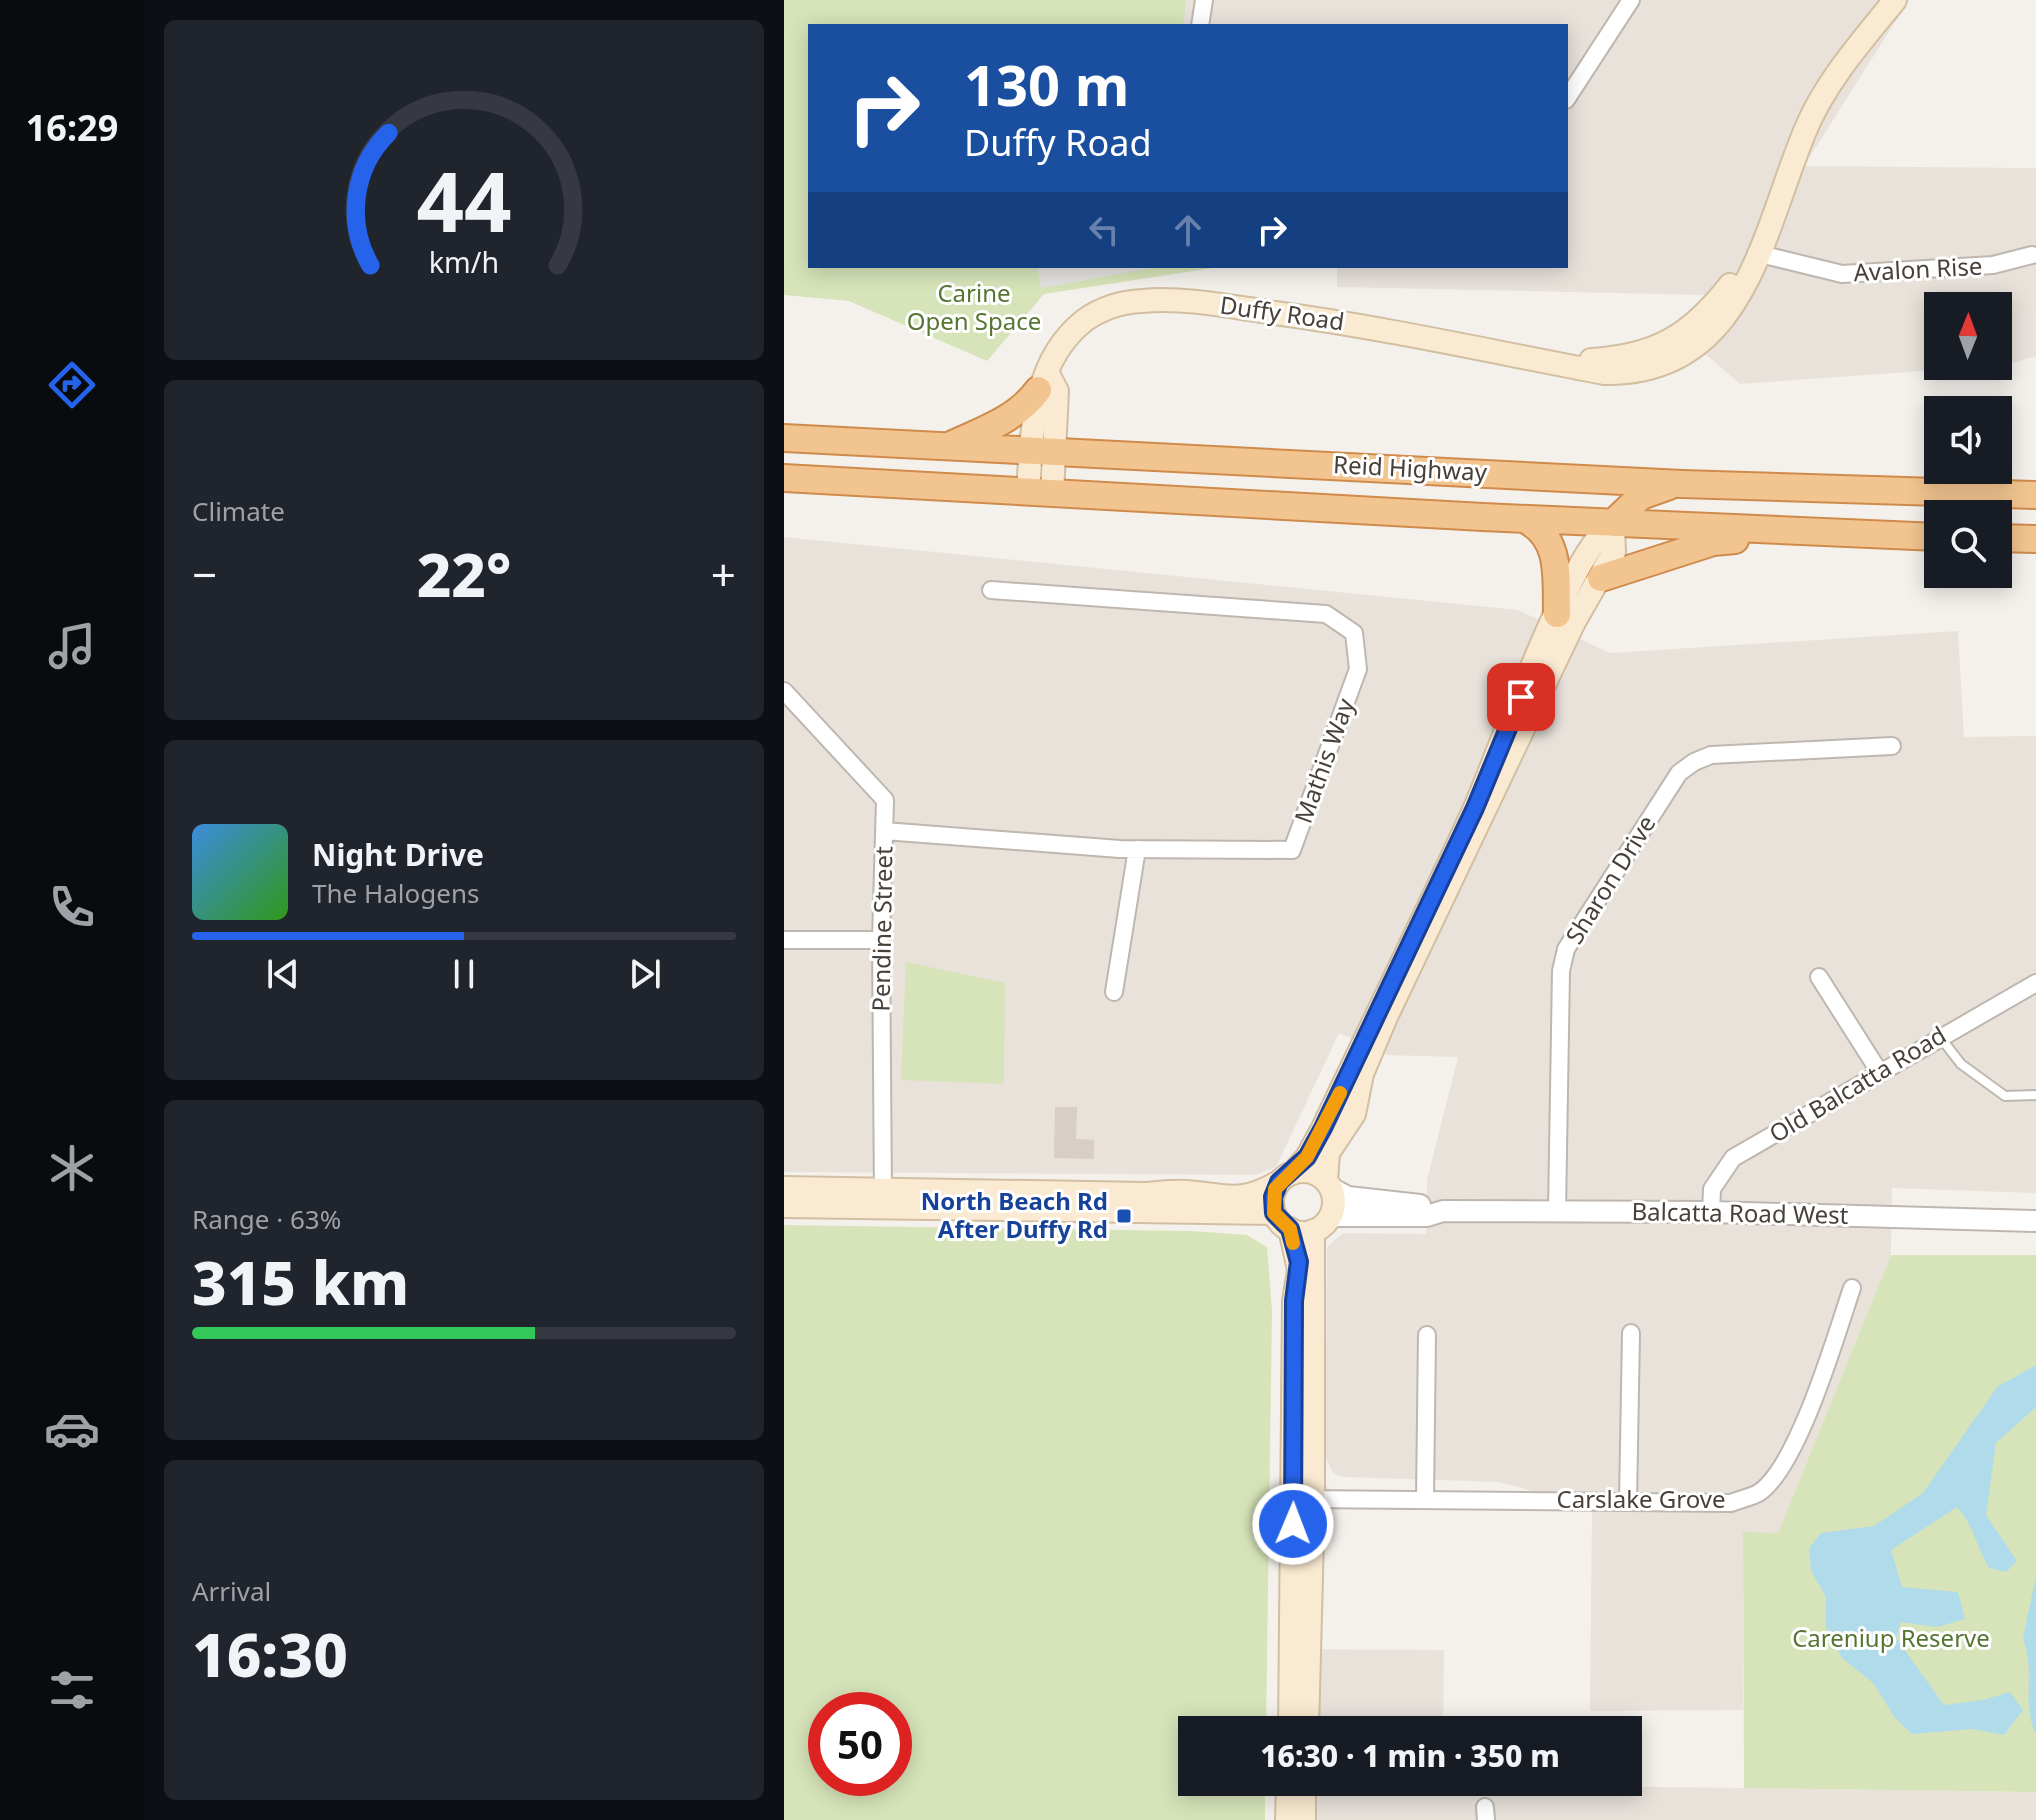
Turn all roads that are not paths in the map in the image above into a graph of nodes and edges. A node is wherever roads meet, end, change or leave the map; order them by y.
1 (1204, 0) edge
2 (1631, 0) edge
3 (1895, 0) edge
4 (1200, 24) edge
5 (1568, 97) edge
6 (1756, 253) junction
7 (2032, 255) dead end
8 (1043, 382) junction
9 (784, 438) edge
10 (948, 447) junction
11 (1043, 451) junction
12 (1569, 476) junction
13 (784, 478) edge
14 (1682, 484) junction
15 (1040, 493) junction
16 (2036, 495) edge
17 (1526, 520) junction
18 (1613, 523) junction
19 (1838, 534) junction
20 (1924, 537) edge
21 (2012, 538) edge
22 (2036, 539) edge
23 (1601, 578) junction
24 (991, 590) dead end
25 (1557, 614) junction
26 (784, 691) edge
27 (1892, 746) dead end
28 (884, 831) junction
29 (1137, 849) junction
30 (784, 940) edge
31 (881, 940) junction
32 (1819, 977) dead end
33 (2036, 983) edge
34 (1114, 992) dead end
35 (1939, 1036) junction
36 (1880, 1073) junction
37 (2036, 1095) edge
38 (1286, 1177) junction
39 (1329, 1185) junction
40 (784, 1188) edge
41 (883, 1198) junction
42 (784, 1206) edge
43 (1443, 1211) junction
44 (1557, 1211) junction
45 (1711, 1212) junction
46 (1331, 1216) junction
47 (1282, 1221) junction
48 (2036, 1221) edge
49 (1313, 1231) junction
50 (1852, 1288) dead end
51 (1631, 1333) dead end
52 (1427, 1335) dead end
53 (1425, 1498) junction
54 (1303, 1499) junction
55 (1628, 1501) junction
56 (1291, 1716) edge
57 (1307, 1716) edge
58 (1288, 1796) edge
59 (1304, 1796) edge
60 (1287, 1820) edge
61 (1304, 1820) edge

1 - 4 street
2 - 5 street
3 - 6 main road, Duffy Road
6 - 7 street, Avalon Rise
6 - 8 main road, Duffy Road
8 - 10 highway
8 - 11 main road, Duffy Road
9 - 10 highway, Reid Highway
10 - 11 highway, Reid Highway
11 - 12 highway, Reid Highway
11 - 15 main road, Duffy Road
12 - 14 highway, Reid Highway
12 - 18 highway
13 - 15 highway, Reid Highway
14 - 16 highway, Reid Highway
14 - 18 highway
15 - 17 highway, Reid Highway
17 - 18 highway, Reid Highway
17 - 25 highway
18 - 19 highway, Reid Highway
18 - 23 main road
18 - 25 main road
19 - 20 highway, Reid Highway
19 - 23 highway
21 - 22 highway
23 - 39 main road
24 - 29 street, Mathis Way
25 - 38 main road
26 - 28 street, Pendine Street
27 - 44 street, Sharon Drive
28 - 29 street, Mathis Way
28 - 31 street, Pendine Street
29 - 34 street
30 - 31 street
31 - 41 street, Pendine Street
32 - 36 street
33 - 35 street, Old Balcatta Road
35 - 36 street, Old Balcatta Road
35 - 37 lane
36 - 45 street, Old Balcatta Road
38 - 39 main road
38 - 41 main road
38 - 47 main road
39 - 43 street, Balcatta Road West
39 - 46 main road
40 - 41 main road
41 - 42 main road
41 - 47 main road
43 - 44 street, Balcatta Road West
43 - 46 street, Balcatta Road West
44 - 45 street, Balcatta Road West
45 - 48 street, Balcatta Road West
46 - 49 main road
47 - 49 main road
47 - 54 main road
49 - 54 main road
50 - 55 street, Carslake Grove
51 - 55 street
52 - 53 street
53 - 54 street, Carslake Grove
53 - 55 street, Carslake Grove
54 - 56 main road
54 - 57 main road
58 - 60 main road
59 - 61 main road

